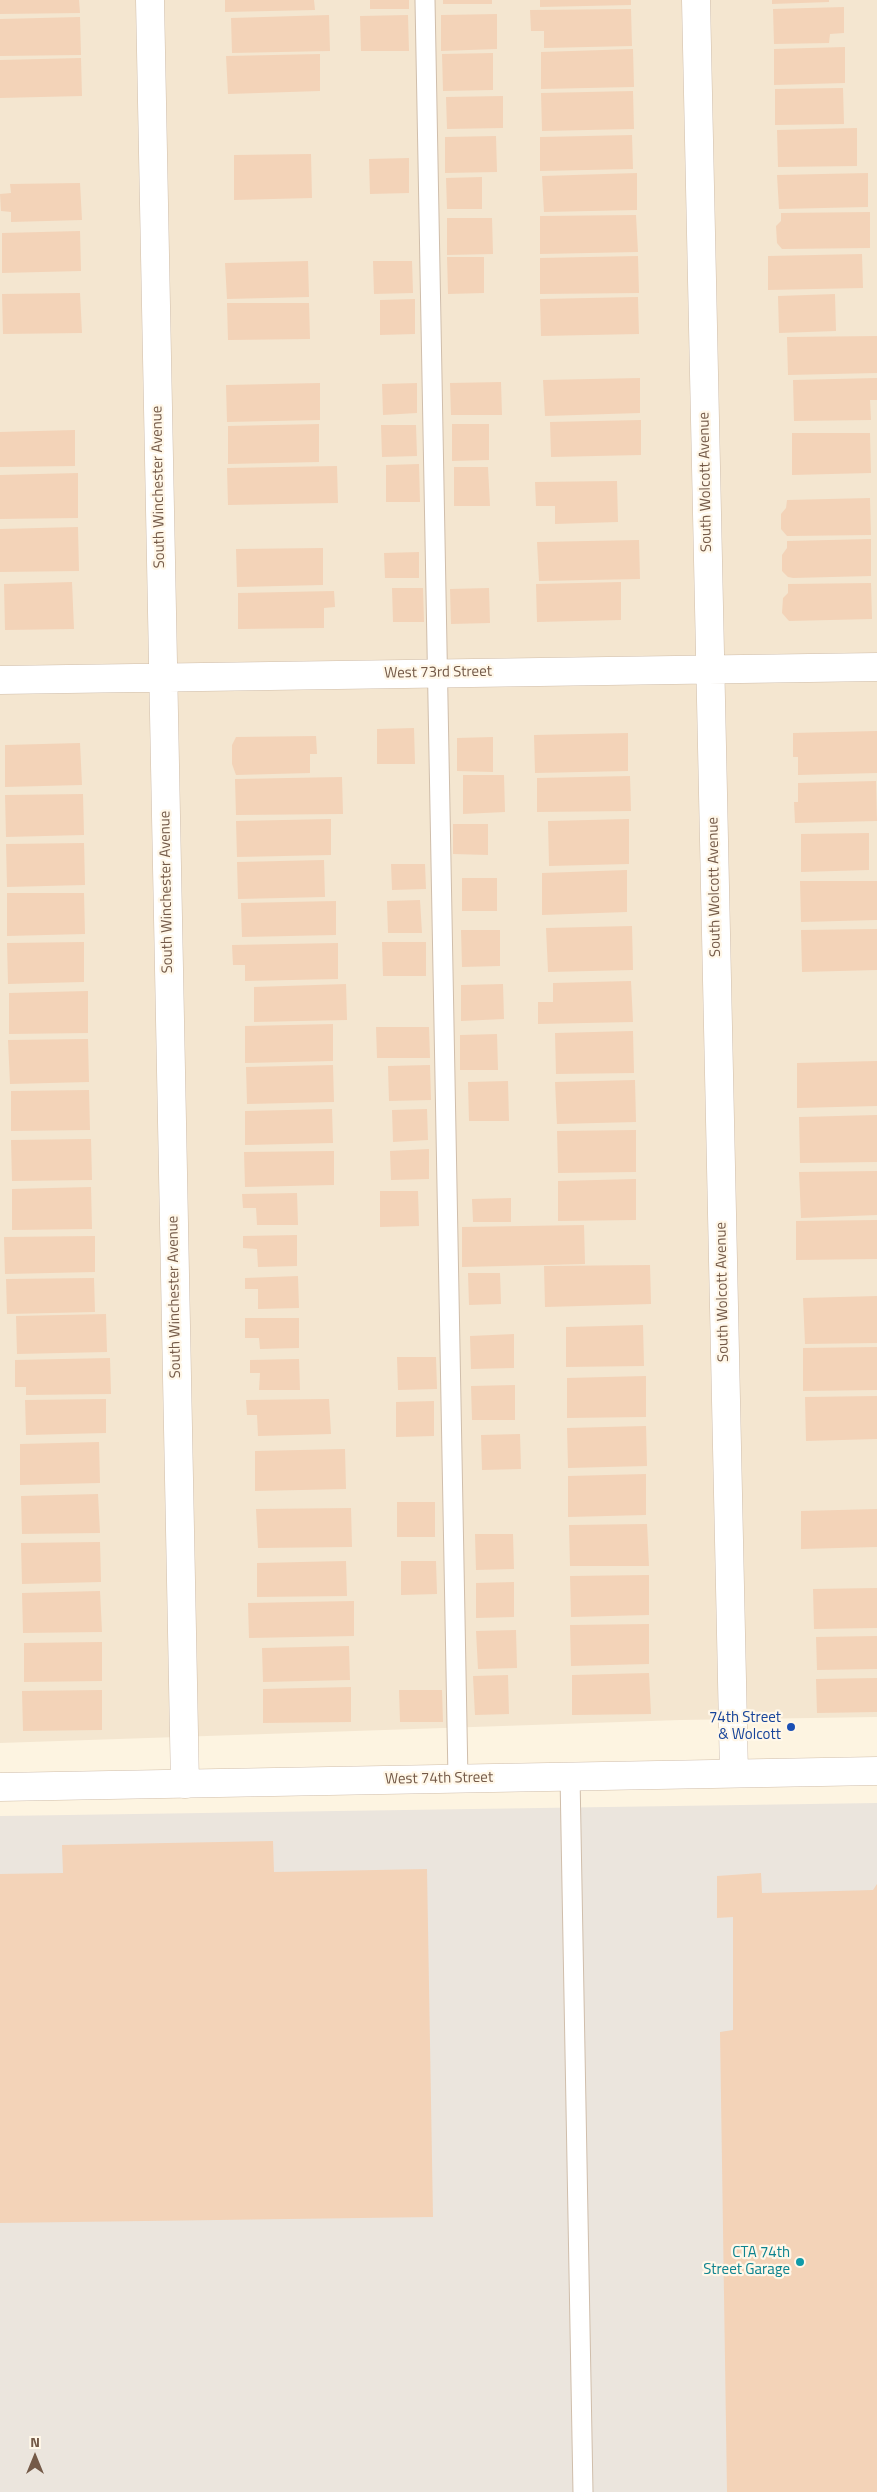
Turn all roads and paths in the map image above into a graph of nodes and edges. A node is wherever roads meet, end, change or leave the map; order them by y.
1 (150, 0) edge
2 (425, 0) edge
3 (696, 0) edge
4 (877, 667) edge
5 (710, 670) junction
6 (438, 673) junction
7 (163, 678) junction
8 (0, 680) edge
9 (877, 1770) edge
10 (734, 1773) junction
11 (570, 1776) junction
12 (458, 1778) junction
13 (185, 1784) junction
14 (0, 1787) edge
15 (583, 2492) edge

1 - 7 street, South Winchester Avenue
2 - 6 lane
3 - 5 street, South Wolcott Avenue
4 - 5 street, West 73rd Street
5 - 6 street, West 73rd Street
5 - 10 street, South Wolcott Avenue
6 - 7 street, West 73rd Street
6 - 12 lane
7 - 8 street, West 73rd Street
7 - 13 street, South Winchester Avenue
9 - 10 street, West 74th Street
10 - 11 street, West 74th Street
11 - 12 street, West 74th Street
11 - 15 lane
12 - 13 street, West 74th Street
13 - 14 street, West 74th Street

